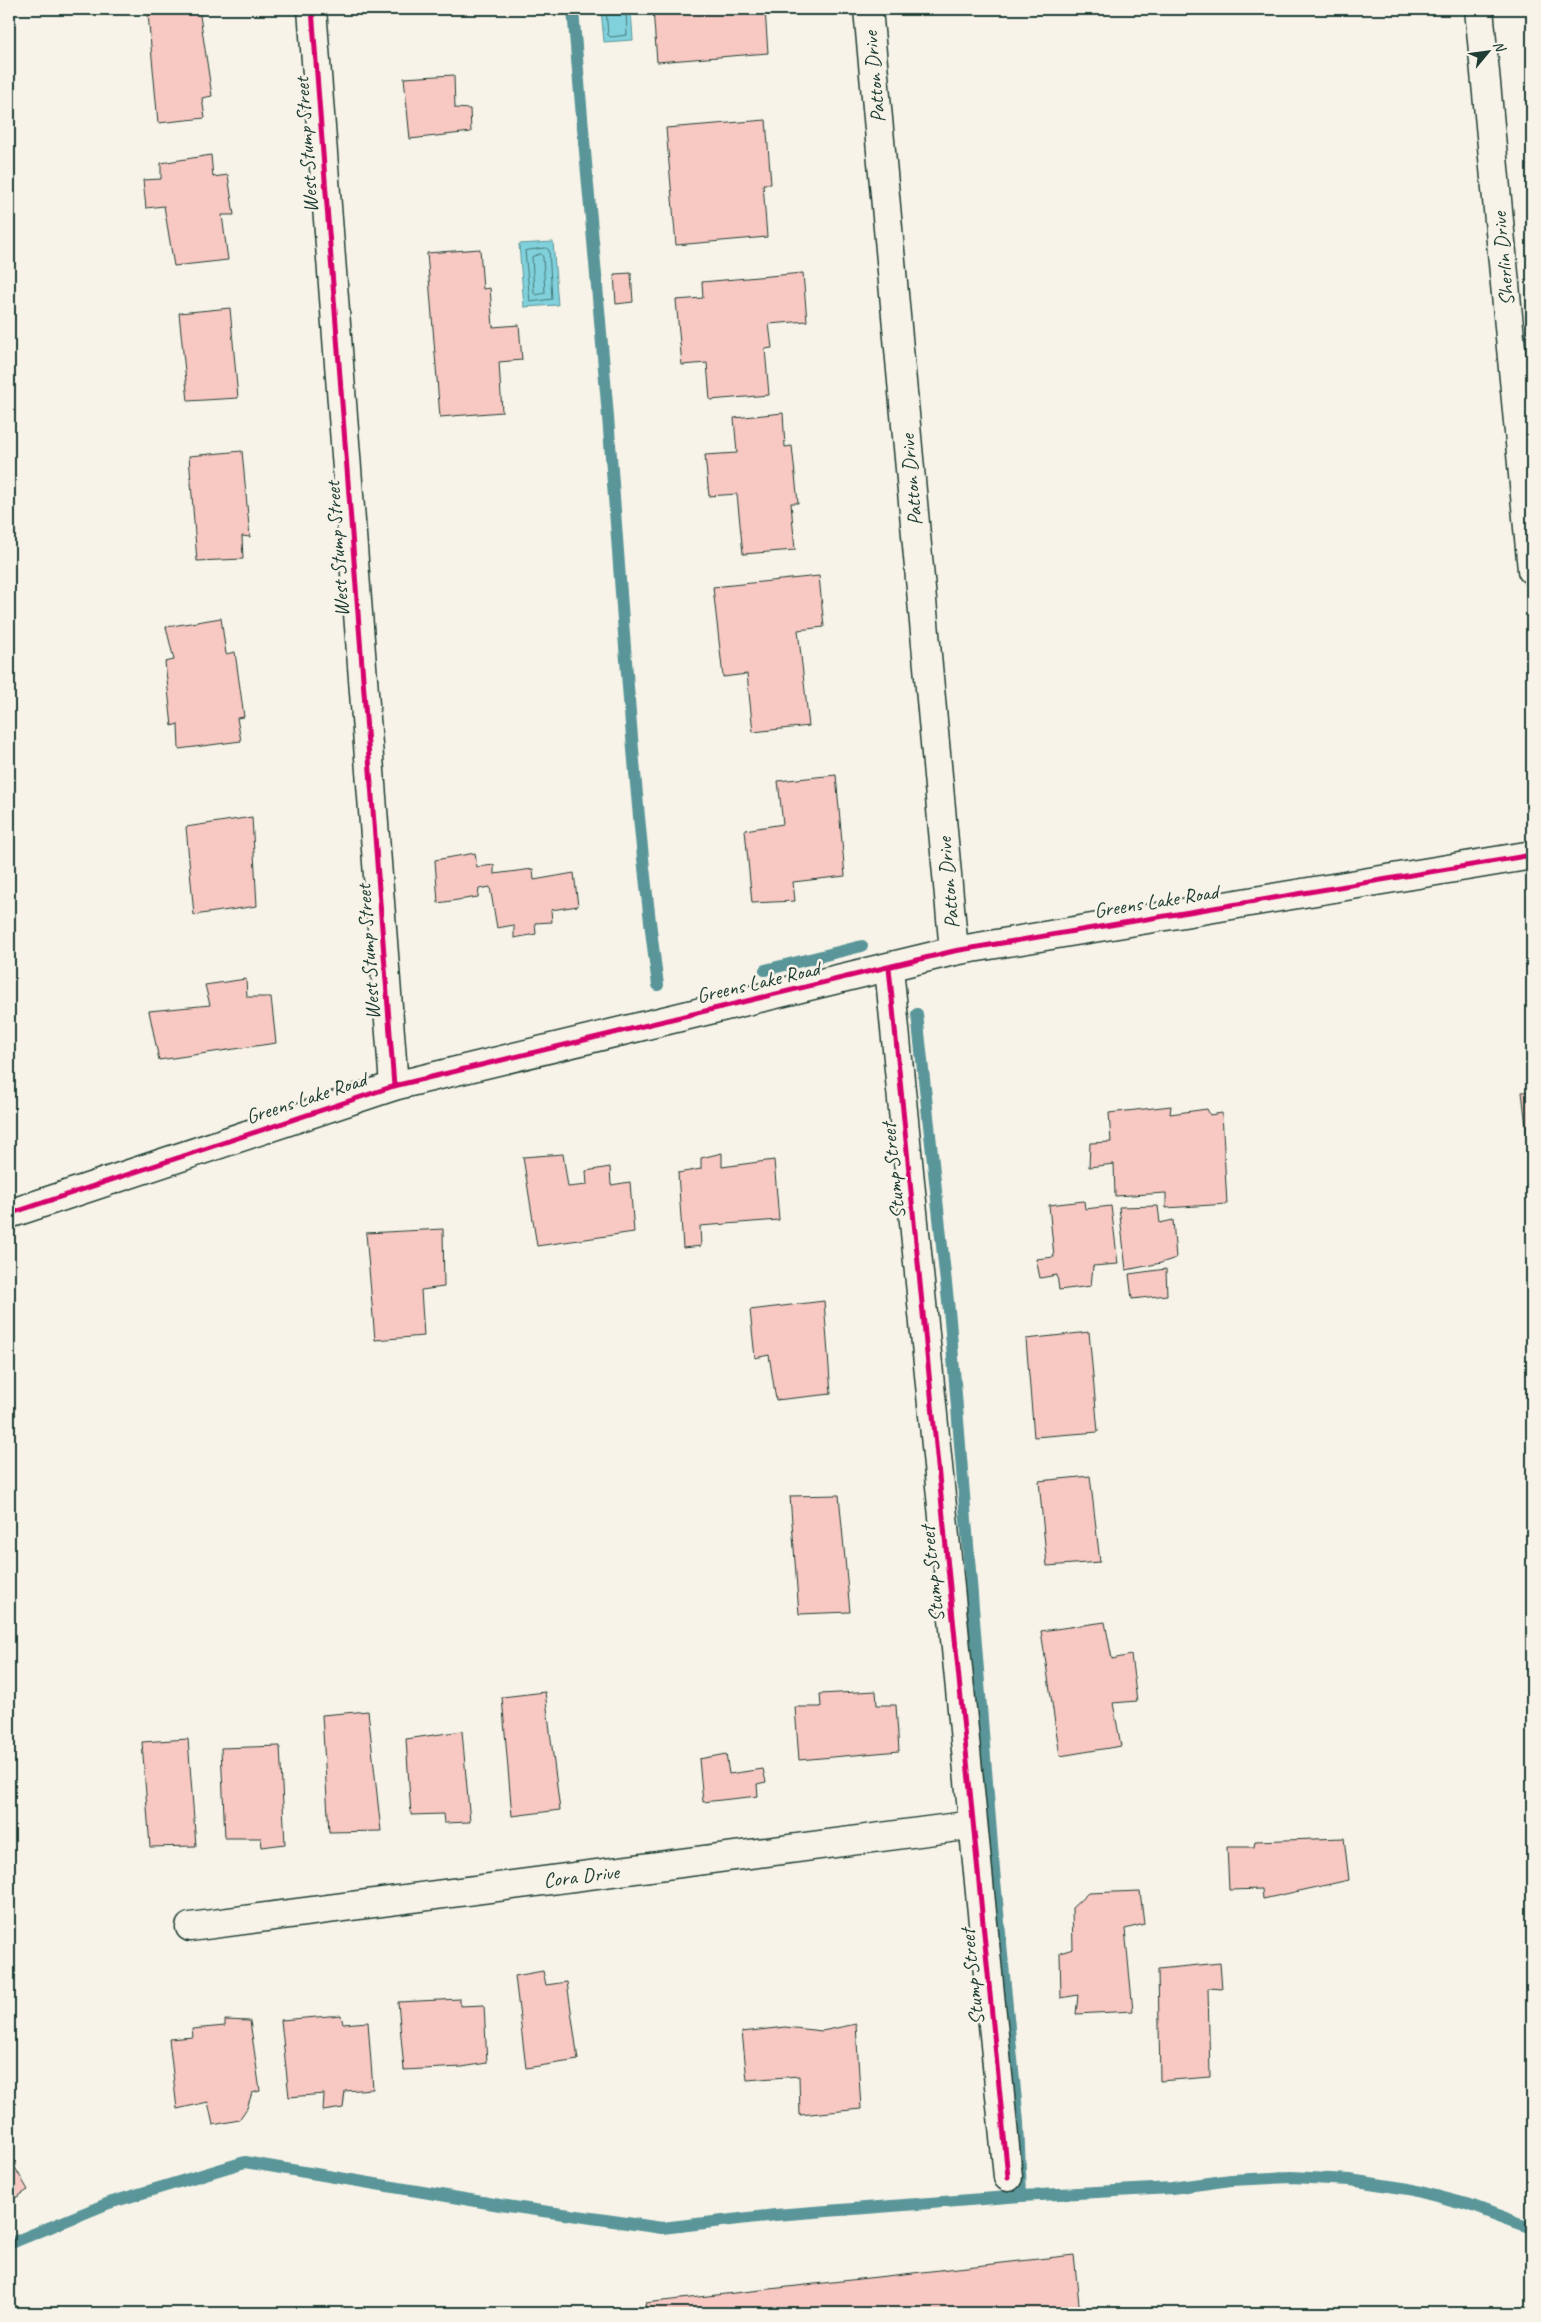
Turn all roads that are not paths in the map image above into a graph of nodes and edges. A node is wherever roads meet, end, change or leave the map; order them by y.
1 (312, 9) edge
2 (868, 9) edge
3 (1479, 9) edge
4 (1532, 570) edge
5 (1532, 855) edge
6 (954, 951) junction
7 (889, 968) junction
8 (394, 1086) junction
9 (9, 1214) edge
10 (973, 1825) junction
11 (190, 1927) dead end
12 (1008, 2178) dead end

1 - 8 street, West Stump Street
2 - 6 street, Patton Drive
3 - 4 street, Sherlin Drive
5 - 6 street, Greens Lake Road
6 - 7 street, Greens Lake Road
7 - 8 street, Greens Lake Road
7 - 10 street, Stump Street
8 - 9 street, Greens Lake Road
10 - 11 street, Cora Drive
10 - 12 street, Stump Street

